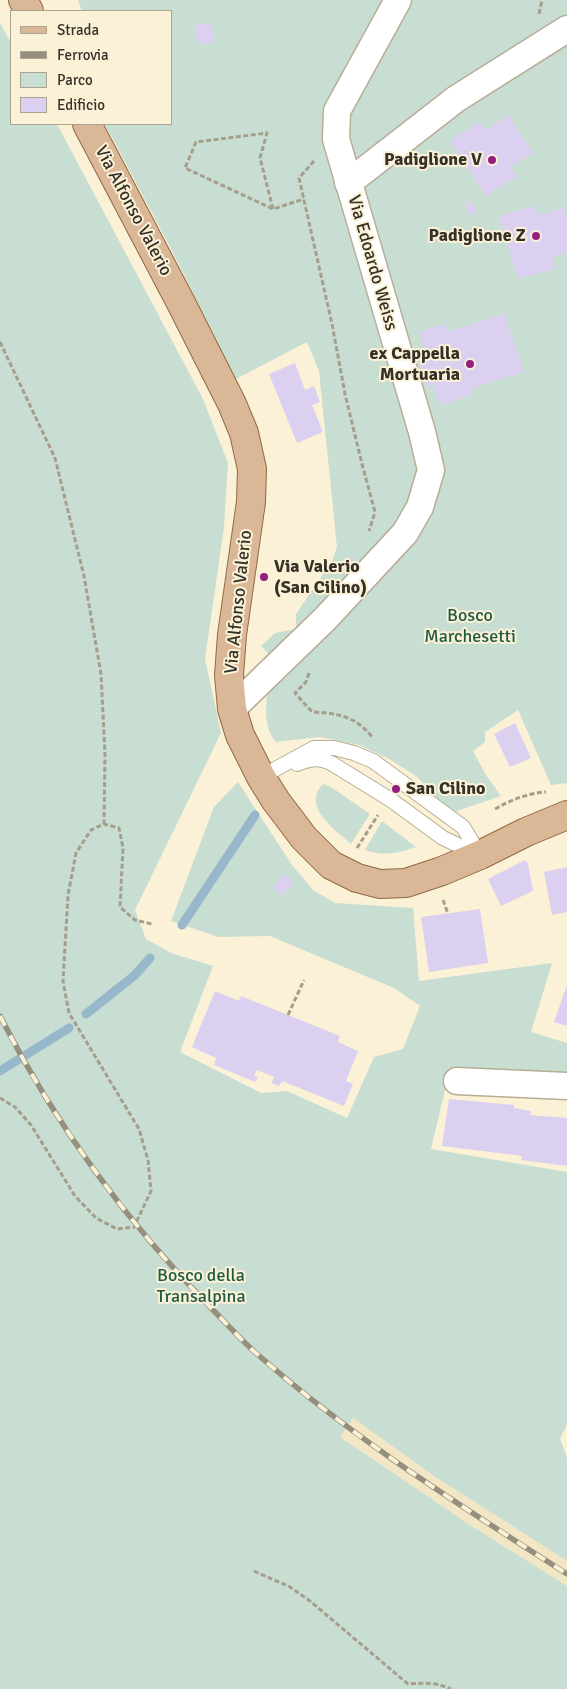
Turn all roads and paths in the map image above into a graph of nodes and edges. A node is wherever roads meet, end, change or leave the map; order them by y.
1 (398, 0) edge
2 (567, 29) edge
3 (88, 125) edge
4 (305, 170) dead end
5 (348, 183) junction
6 (304, 199) junction
7 (273, 209) junction
8 (0, 342) edge
9 (366, 539) dead end
10 (300, 688) dead end
11 (232, 709) junction
12 (373, 738) dead end
13 (261, 777) junction
14 (552, 792) dead end
15 (495, 809) dead end
16 (379, 813) dead end
17 (567, 816) edge
18 (104, 824) junction
19 (356, 851) dead end
20 (480, 855) junction
21 (152, 924) dead end
22 (304, 980) dead end
23 (288, 1015) dead end
24 (457, 1081) dead end
25 (567, 1086) edge
26 (0, 1098) edge
27 (254, 1571) dead end
28 (451, 1689) edge

1 - 5 street
2 - 5 street, Via Edoardo Weiss
3 - 11 main road, Via Alfonso Valerio
4 - 6 path
5 - 11 street, Via Edoardo Weiss
6 - 7 path
6 - 9 path
7 - 7 path
8 - 18 path
10 - 12 path
11 - 13 main road, Via Alfonso Valerio
13 - 20 lane
13 - 20 lane
13 - 20 main road, Via Alfonso Valerio
14 - 15 path
16 - 19 path
17 - 20 main road, Via Alfonso Valerio
18 - 21 path
18 - 26 path
22 - 23 path
24 - 25 street
27 - 28 path

